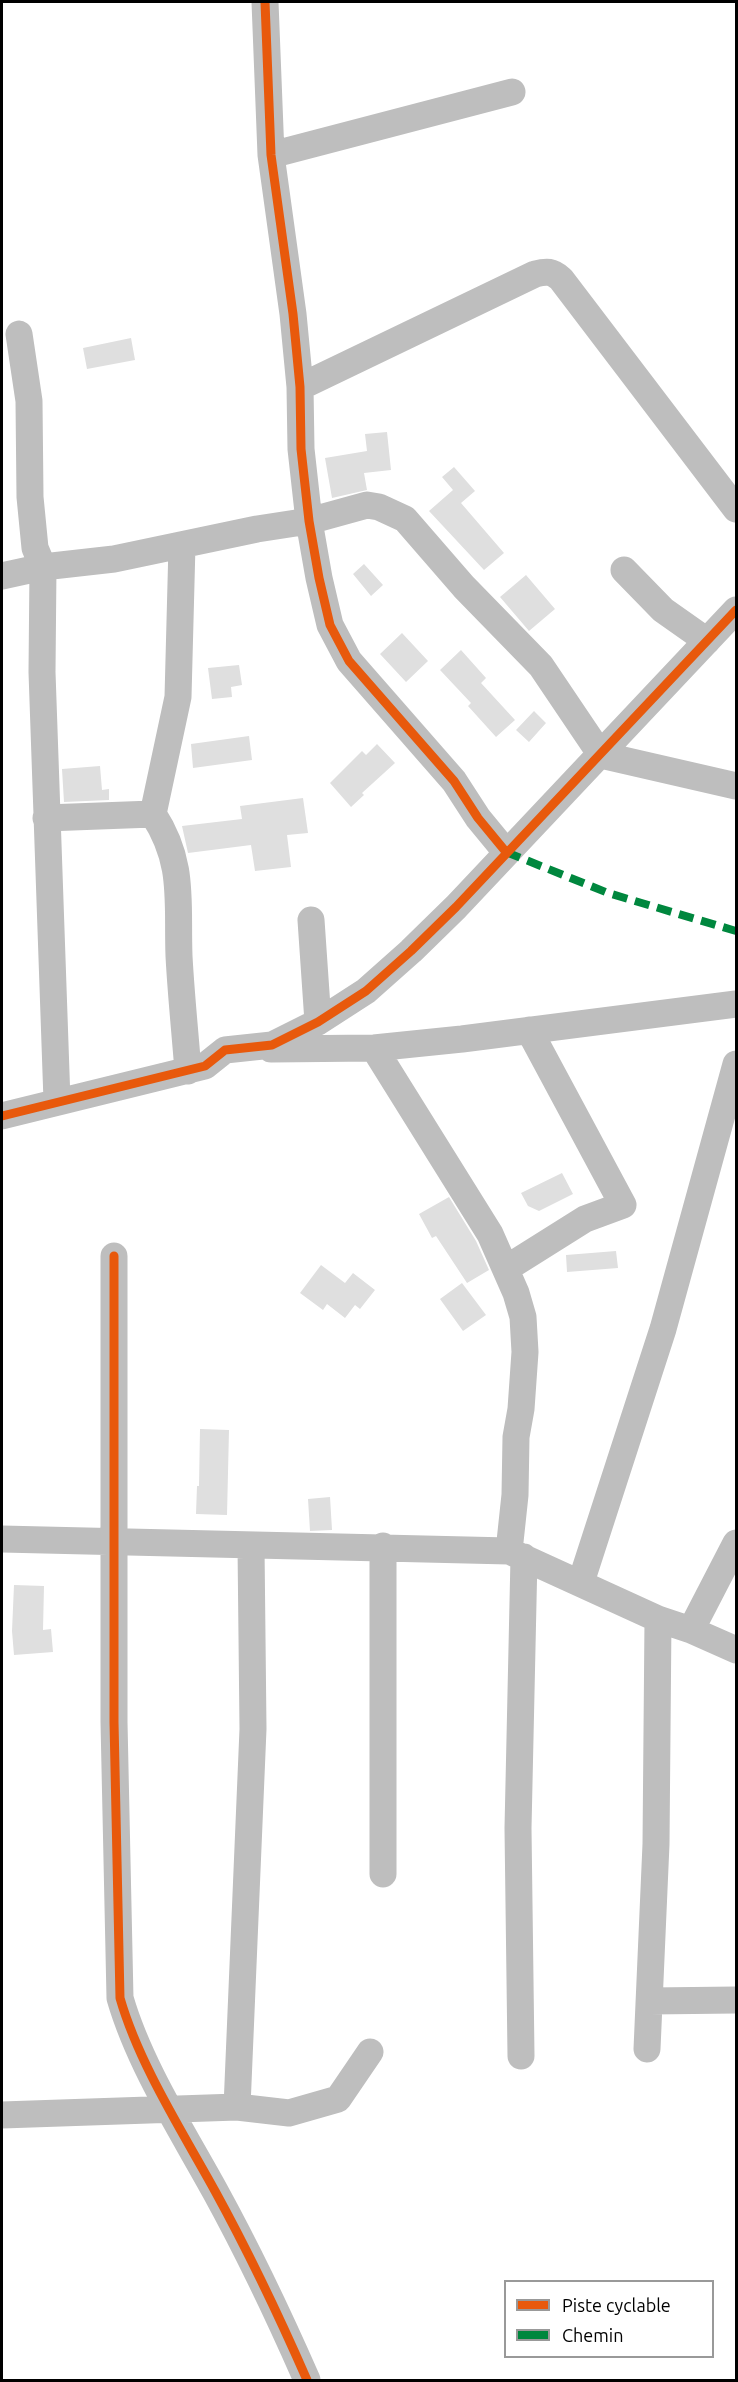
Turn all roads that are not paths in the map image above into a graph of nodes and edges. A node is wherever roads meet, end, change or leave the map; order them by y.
1 (265, 2) edge
2 (512, 92) dead end
3 (271, 155) junction
4 (19, 334) dead end
5 (300, 387) junction
6 (736, 508) edge
7 (309, 521) junction
8 (182, 545) junction
9 (43, 567) junction
10 (624, 570) dead end
11 (2, 576) edge
12 (736, 610) edge
13 (707, 641) junction
14 (601, 754) junction
15 (736, 786) edge
16 (153, 814) junction
17 (46, 818) junction
18 (506, 852) junction
19 (311, 920) dead end
20 (736, 1004) edge
21 (318, 1022) junction
22 (529, 1030) junction
23 (374, 1048) junction
24 (225, 1050) junction
25 (736, 1064) edge
26 (188, 1071) junction
27 (57, 1101) junction
28 (2, 1116) edge
29 (114, 1256) dead end
30 (507, 1268) junction
31 (2, 1539) edge
32 (114, 1543) junction
33 (736, 1543) edge
34 (252, 1545) junction
35 (382, 1546) junction
36 (516, 1554) junction
37 (581, 1582) junction
38 (658, 1619) junction
39 (691, 1630) junction
40 (736, 1650) edge
41 (384, 1874) dead end
42 (736, 2000) edge
43 (650, 2001) junction
44 (647, 2049) dead end
45 (370, 2052) dead end
46 (521, 2056) dead end
47 (237, 2107) junction
48 (170, 2110) junction
49 (2, 2115) edge
50 (307, 2380) edge

1 - 3 street
2 - 3 street
3 - 5 street
4 - 9 street
5 - 6 street
5 - 7 street
7 - 8 street
7 - 14 street
7 - 18 street
8 - 9 street
8 - 16 street
9 - 11 street
9 - 17 street
10 - 13 street
12 - 13 street
13 - 14 street
14 - 15 street
14 - 18 street
16 - 17 street
16 - 26 street
17 - 27 street
18 - 21 street
19 - 21 street
20 - 22 street
21 - 24 street
22 - 23 street
22 - 30 street
23 - 24 street
23 - 30 street
24 - 26 street
25 - 37 street
26 - 27 street
27 - 28 street
29 - 32 street
30 - 36 street
31 - 32 street
32 - 34 street
32 - 48 street
33 - 39 street
34 - 35 street
34 - 47 street
35 - 36 street
35 - 41 street
36 - 37 street
36 - 46 street
37 - 38 street
38 - 39 street
38 - 43 street
39 - 40 street
42 - 43 street
43 - 44 street
45 - 47 street
47 - 48 street
48 - 49 street
48 - 50 street

